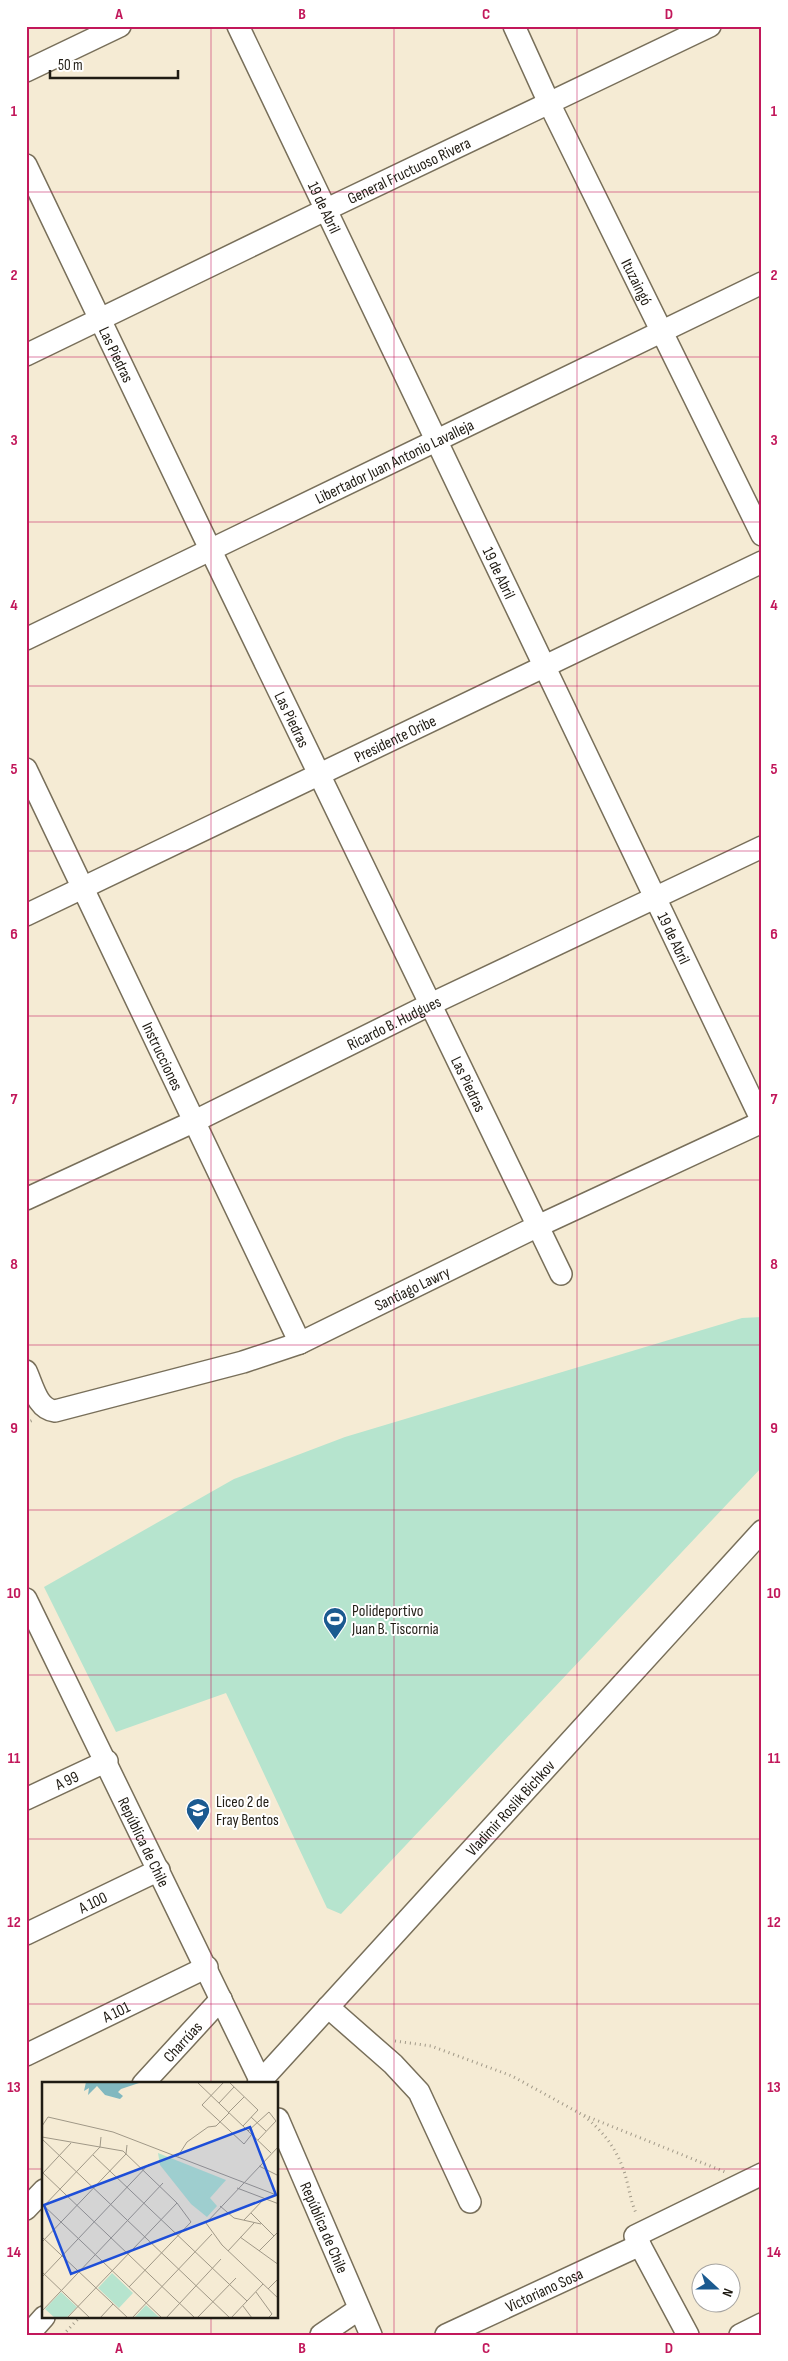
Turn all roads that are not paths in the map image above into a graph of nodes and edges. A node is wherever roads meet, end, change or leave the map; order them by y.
1 (120, 26) edge
2 (238, 26) edge
3 (514, 26) edge
4 (710, 26) edge
5 (26, 71) edge
6 (549, 103) junction
7 (26, 165) edge
8 (325, 210) junction
9 (762, 283) edge
10 (101, 320) junction
11 (662, 330) junction
12 (26, 355) edge
13 (437, 441) junction
14 (762, 535) edge
15 (210, 551) junction
16 (762, 562) edge
17 (26, 640) edge
18 (544, 666) junction
19 (26, 769) edge
20 (319, 773) junction
21 (762, 847) edge
22 (83, 888) junction
23 (656, 898) junction
24 (26, 915) edge
25 (431, 1004) junction
26 (195, 1121) junction
27 (762, 1121) edge
28 (26, 1199) edge
29 (538, 1226) junction
30 (561, 1274) dead end
31 (300, 1343) junction
32 (26, 1371) edge
33 (762, 1531) edge
34 (26, 1599) edge
35 (107, 1761) junction
36 (26, 1799) edge
37 (159, 1870) junction
38 (26, 1934) edge
39 (206, 1967) junction
40 (222, 1999) junction
41 (328, 2007) junction
42 (26, 2055) edge
43 (145, 2082) edge
44 (261, 2082) edge
45 (279, 2121) edge
46 (755, 2177) edge
47 (42, 2192) edge
48 (470, 2202) dead end
49 (26, 2208) edge
50 (640, 2237) junction
51 (359, 2308) junction
52 (43, 2318) edge
53 (28, 2335) edge
54 (321, 2335) edge
55 (371, 2335) edge
56 (446, 2335) edge
57 (688, 2335) edge

1 - 5 street
2 - 8 street, 19 de Abril
3 - 6 street, Ituzaingó
4 - 6 street, General Fructuoso Rivera
6 - 8 street, General Fructuoso Rivera
6 - 11 street, Ituzaingó
7 - 10 street, Las Piedras
8 - 10 street, General Fructuoso Rivera
8 - 13 street, 19 de Abril
9 - 11 street, Libertador Juan Antonio Lavalleja
10 - 12 street, General Fructuoso Rivera
10 - 15 street, Las Piedras
11 - 13 street, Libertador Juan Antonio Lavalleja
11 - 14 street, Ituzaingó
13 - 15 street, Libertador Juan Antonio Lavalleja
13 - 18 street, 19 de Abril
15 - 17 street, Libertador Juan Antonio Lavalleja
15 - 20 street, Las Piedras
16 - 18 street, Presidente Oribe
18 - 20 street, Presidente Oribe
18 - 23 street, 19 de Abril
19 - 22 street, Instrucciones
20 - 22 street, Presidente Oribe
20 - 25 street, Las Piedras
21 - 23 street, Ricardo B. Hudgues
22 - 24 street, Presidente Oribe
22 - 26 street, Instrucciones
23 - 25 street, Ricardo B. Hudgues
23 - 27 street, 19 de Abril
25 - 26 street, Ricardo B. Hudgues
25 - 29 street, Las Piedras
26 - 28 street, Ricardo B. Hudgues
26 - 31 street, Instrucciones
27 - 29 street, Santiago Lawry
29 - 30 street, Las Piedras
29 - 31 street, Santiago Lawry
31 - 32 street, Santiago Lawry
33 - 41 street, Vladimir Roslik Bichkov
34 - 35 street, República de Chile
35 - 36 street, A 99
35 - 37 street, República de Chile
37 - 38 street, A 100
37 - 39 street, República de Chile
39 - 40 street, República de Chile
39 - 42 street, A 101
40 - 43 street, Charrúas
40 - 44 street, República de Chile
41 - 44 street, Vladimir Roslik Bichkov
41 - 48 street
45 - 51 street, República de Chile
46 - 50 street, Victoriano Sosa
47 - 49 street
50 - 56 street, Victoriano Sosa
50 - 57 street
51 - 54 street
51 - 55 street, República de Chile
52 - 53 street

